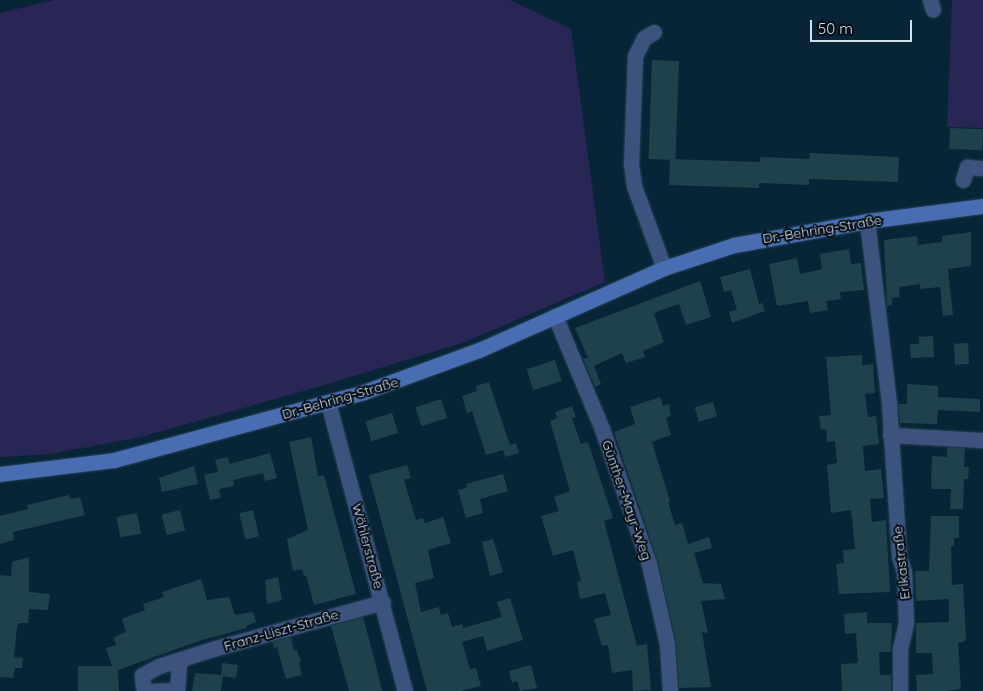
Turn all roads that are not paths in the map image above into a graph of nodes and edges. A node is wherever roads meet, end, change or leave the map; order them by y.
1 (654, 32) dead end
2 (983, 168) edge
3 (963, 180) dead end
4 (983, 206) edge
5 (867, 221) junction
6 (664, 268) junction
7 (555, 316) junction
8 (328, 402) junction
9 (890, 435) junction
10 (983, 440) edge
11 (0, 474) edge
12 (383, 602) junction
13 (178, 660) junction
14 (177, 690) edge
15 (406, 691) edge
16 (670, 691) edge
17 (900, 691) edge

1 - 6 street
2 - 3 street
4 - 5 street, Dr.-Behring-Straße
5 - 6 street, Dr.-Behring-Straße
5 - 9 street, Erikastraße
6 - 7 street, Dr.-Behring-Straße
7 - 8 street, Dr.-Behring-Straße
7 - 16 street, Günther-Mayr-Weg
8 - 11 street, Dr.-Behring-Straße
8 - 12 street, Wöhlerstraße
9 - 10 street
9 - 17 street, Erikastraße
12 - 13 street, Franz-Liszt-Straße
12 - 15 street, Wöhlerstraße
13 - 14 street, Franz-Liszt-Straße
13 - 14 street, Franz-Liszt-Straße

